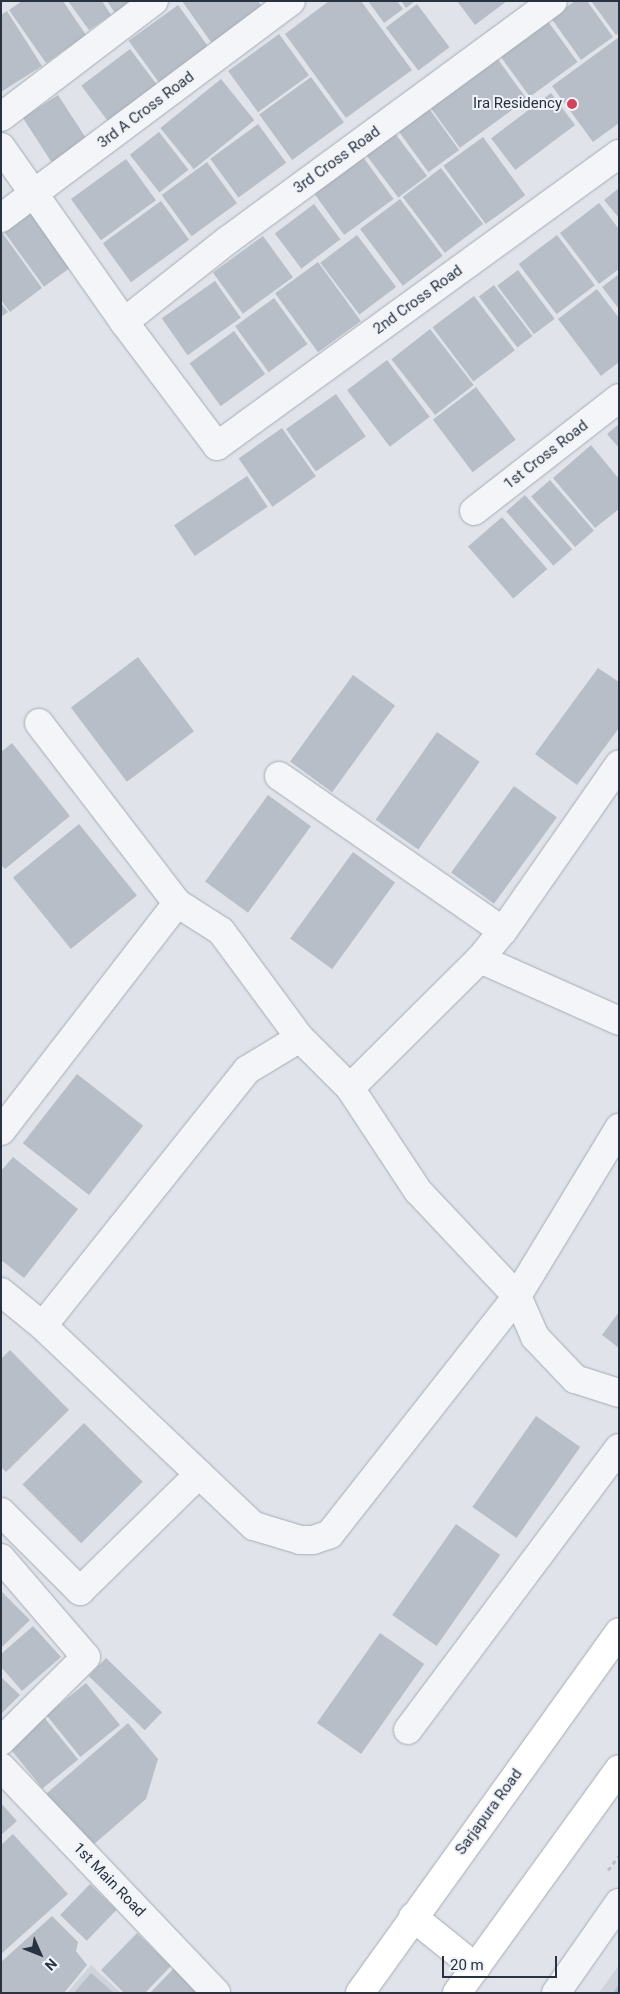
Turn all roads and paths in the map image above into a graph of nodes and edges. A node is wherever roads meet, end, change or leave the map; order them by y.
1 (154, 1) edge
2 (290, 1) edge
3 (553, 1) edge
4 (1, 117) edge
5 (1, 146) edge
6 (619, 154) edge
7 (34, 194) junction
8 (1, 218) edge
9 (124, 322) junction
10 (619, 398) edge
11 (474, 511) dead end
12 (39, 723) dead end
13 (619, 765) edge
14 (279, 776) dead end
15 (177, 903) junction
16 (503, 931) junction
17 (480, 959) junction
18 (619, 1021) edge
19 (300, 1038) junction
20 (350, 1088) junction
21 (619, 1128) edge
22 (1, 1131) edge
23 (1, 1292) edge
24 (516, 1296) junction
25 (44, 1326) junction
26 (619, 1393) edge
27 (619, 1448) edge
28 (199, 1474) junction
29 (1, 1512) edge
30 (1, 1558) edge
31 (619, 1632) edge
32 (408, 1730) dead end
33 (1, 1740) edge
34 (1, 1767) edge
35 (619, 1769) edge
36 (619, 1903) edge
37 (413, 1917) junction
38 (476, 1968) junction
39 (216, 1993) edge
40 (360, 1993) edge
41 (457, 1993) edge
42 (556, 1993) edge

1 - 4 street
2 - 7 street, 3rd A Cross Road
3 - 9 street, 3rd Cross Road
5 - 7 street
6 - 9 street, 2nd Cross Road
7 - 8 street, 3rd A Cross Road
7 - 9 street
10 - 11 street, 1st Cross Road
12 - 15 street
13 - 16 street
14 - 16 street
15 - 19 street
15 - 22 street
16 - 17 street
17 - 18 street
17 - 20 street
19 - 20 street
19 - 25 street
20 - 24 street
21 - 24 street
23 - 25 street
24 - 26 street
24 - 28 street
25 - 28 street
27 - 32 street
28 - 29 street
30 - 33 street
31 - 37 main road, Sarjapura Road
34 - 39 street, 1st Main Road
35 - 38 main road
36 - 42 street
37 - 38 main road
37 - 40 main road, Sarjapura Road
38 - 41 main road

